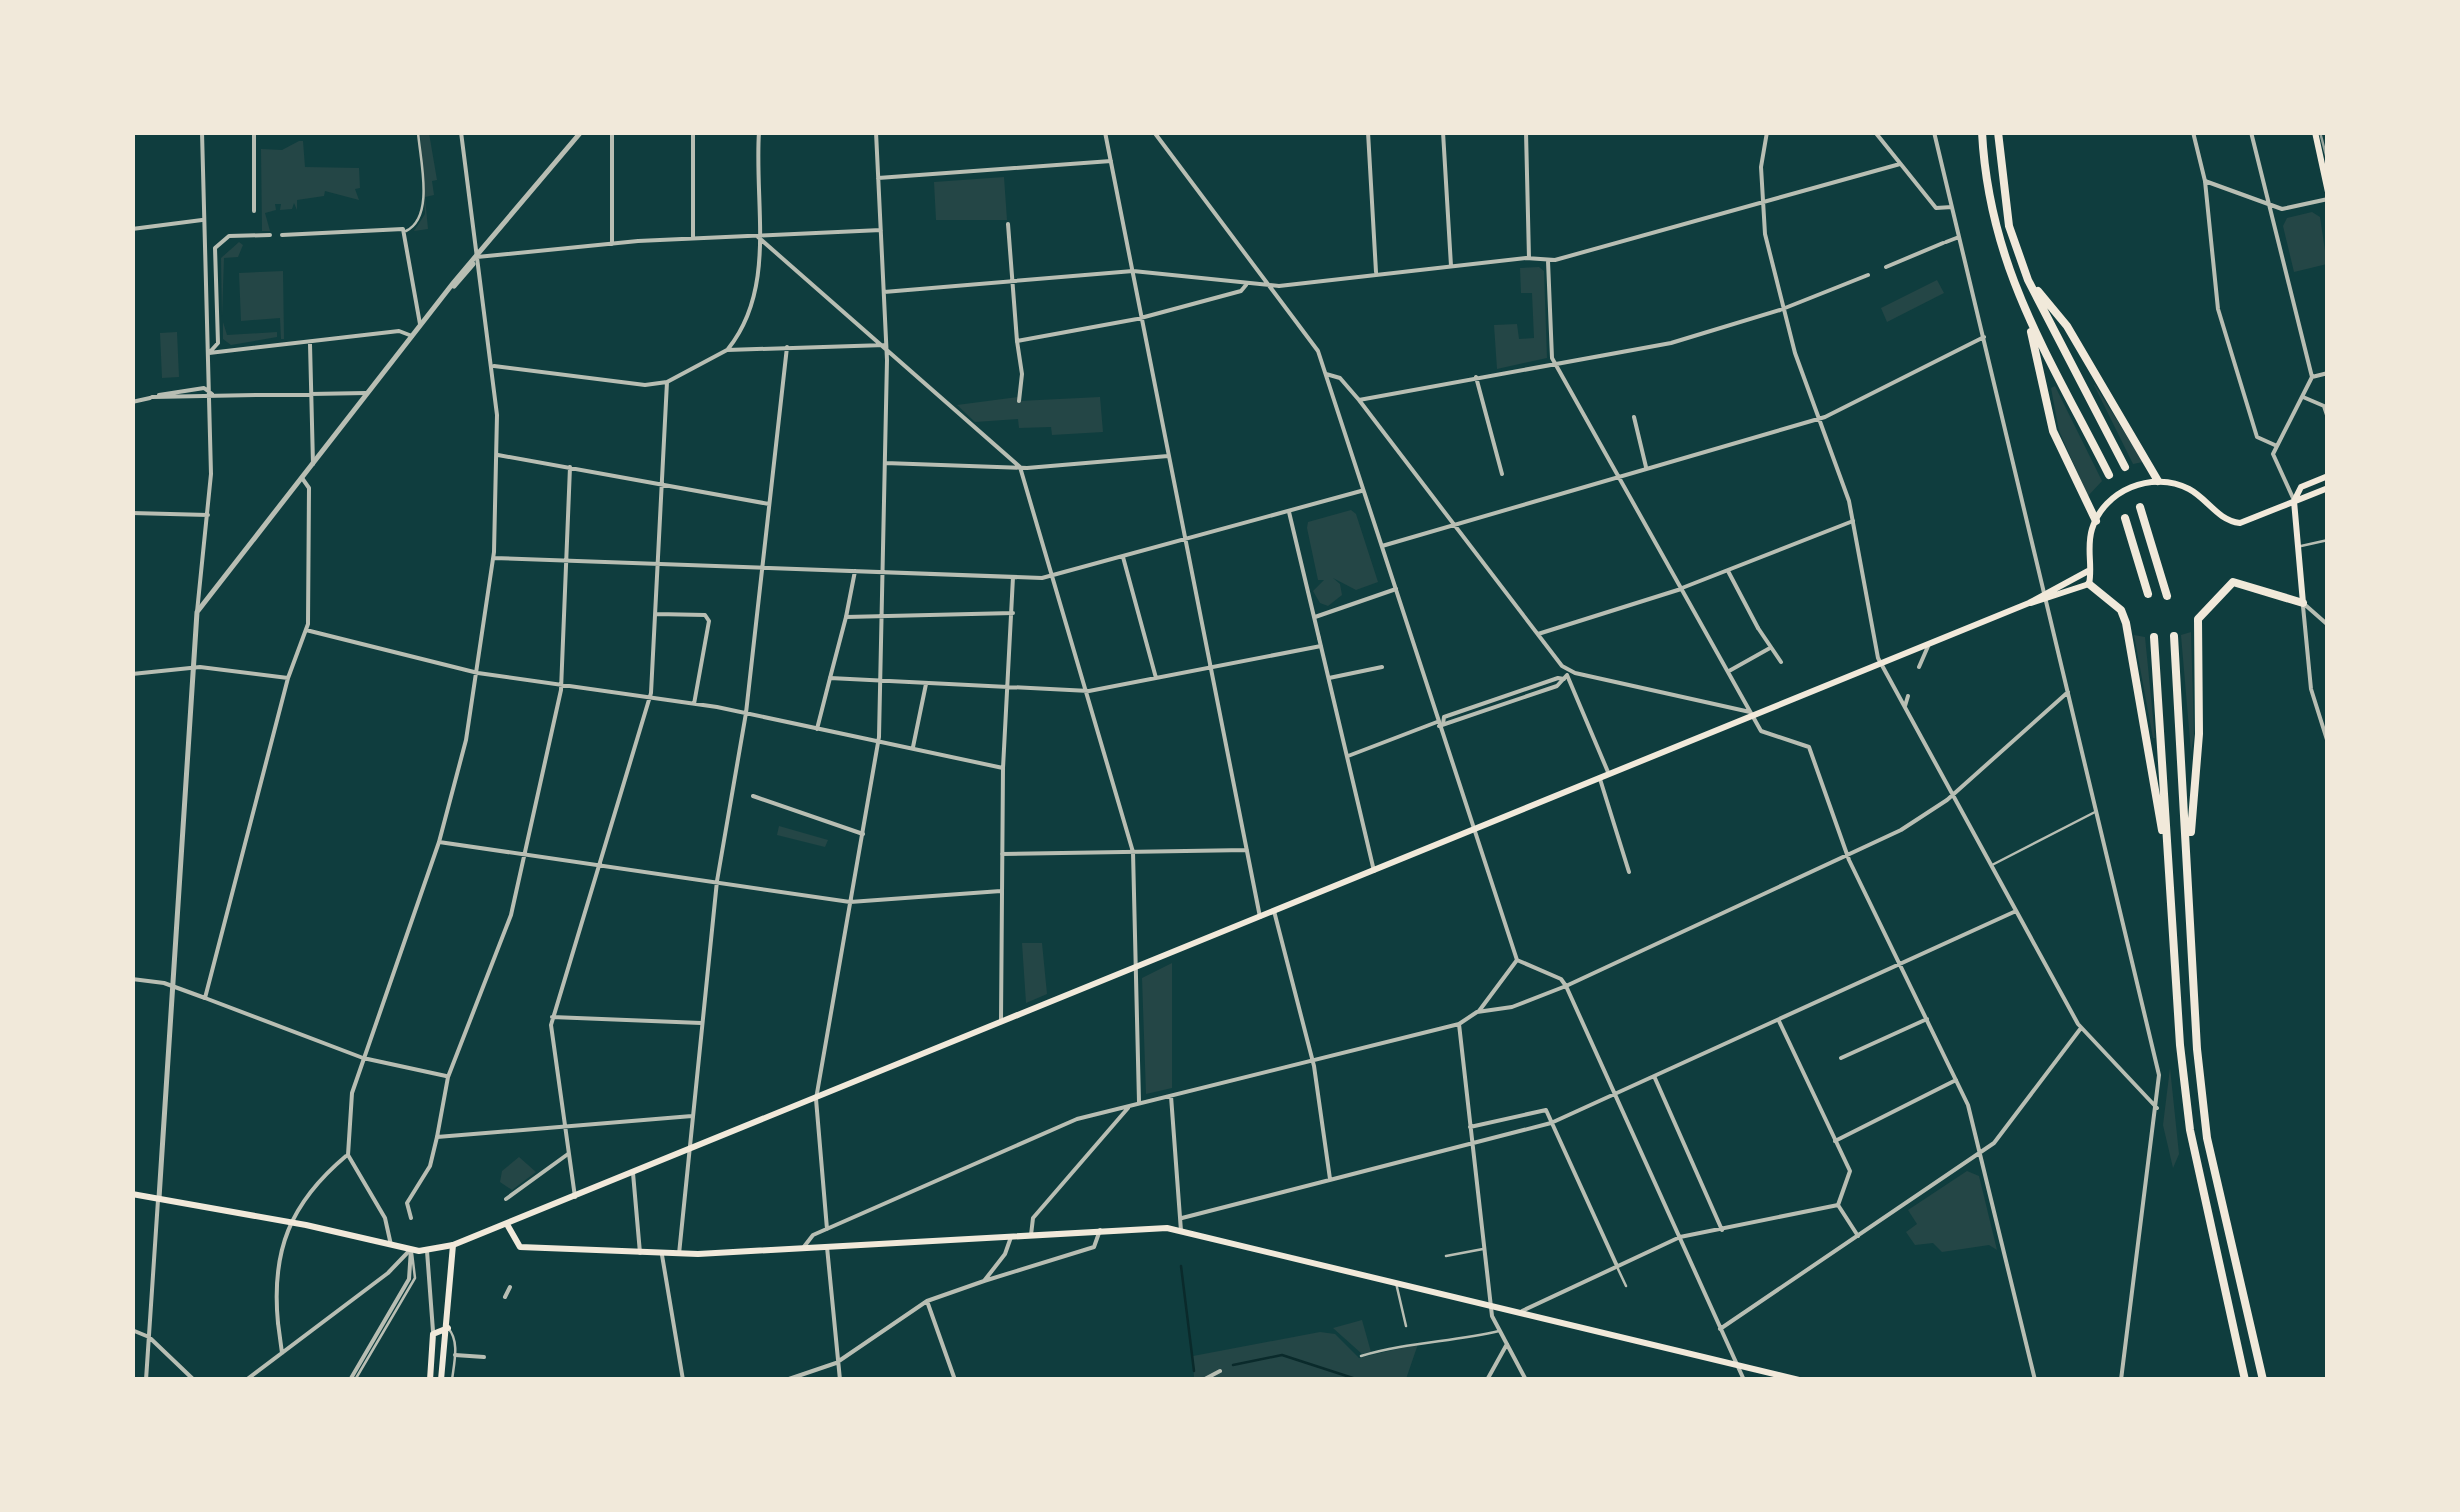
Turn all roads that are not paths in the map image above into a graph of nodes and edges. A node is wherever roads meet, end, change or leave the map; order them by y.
1 (202, 132) edge
2 (254, 132) edge
3 (418, 132) edge
4 (460, 132) edge
5 (581, 132) edge
6 (612, 132) edge
7 (694, 132) edge
8 (759, 132) edge
9 (876, 132) edge
10 (1106, 132) edge
11 (1154, 132) edge
12 (1368, 132) edge
13 (1442, 132) edge
14 (1526, 132) edge
15 (1767, 132) edge
16 (1875, 132) edge
17 (1934, 132) edge
18 (1982, 132) edge
19 (1998, 132) edge
20 (2193, 132) edge
21 (2251, 132) edge
22 (2315, 132) edge
23 (1111, 161) junction
24 (1900, 164) junction
25 (878, 178) junction
26 (2205, 181) junction
27 (2328, 196) edge
28 (1764, 201) junction
29 (2270, 205) junction
30 (1952, 207) junction
31 (254, 211) dead end
32 (204, 220) junction
33 (1008, 224) dead end
34 (132, 229) edge
35 (881, 230) junction
36 (406, 231) junction
37 (270, 234) dead end
38 (282, 234) dead end
39 (1959, 236) junction
40 (758, 237) junction
41 (693, 239) junction
42 (612, 244) junction
43 (477, 257) junction
44 (1529, 258) junction
45 (1548, 261) junction
46 (1451, 266) junction
47 (1886, 268) dead end
48 (1133, 271) junction
49 (1376, 274) junction
50 (1868, 275) dead end
51 (2028, 280) junction
52 (1011, 282) junction
53 (1247, 283) junction
54 (1272, 286) junction
55 (884, 292) junction
56 (1785, 308) junction
57 (2026, 314) junction
58 (1141, 318) junction
59 (422, 326) junction
60 (413, 337) junction
61 (1984, 337) junction
62 (1017, 340) junction
63 (310, 344) junction
64 (885, 345) junction
65 (787, 347) junction
66 (727, 350) junction
67 (209, 353) junction
68 (1556, 364) junction
69 (492, 365) junction
70 (2328, 373) edge
71 (1326, 374) junction
72 (1476, 377) junction
73 (2312, 377) junction
74 (667, 382) junction
75 (310, 393) junction
76 (369, 393) junction
77 (212, 394) junction
78 (2302, 397) junction
79 (1358, 400) junction
80 (1019, 401) dead end
81 (132, 402) edge
82 (1634, 416) dead end
83 (1818, 418) junction
84 (2328, 418) edge
85 (2277, 446) junction
86 (498, 454) junction
87 (1168, 456) junction
88 (885, 463) junction
89 (313, 464) junction
90 (1646, 467) junction
91 (2125, 467) dead end
92 (570, 468) junction
93 (1020, 468) junction
94 (1502, 474) dead end
95 (2109, 475) dead end
96 (1618, 476) junction
97 (2328, 476) edge
98 (302, 478) junction
99 (2158, 481) junction
100 (664, 485) junction
101 (2328, 488) edge
102 (1364, 491) junction
103 (2294, 501) junction
104 (768, 504) junction
105 (2140, 507) dead end
106 (1289, 512) junction
107 (132, 513) edge
108 (208, 515) junction
109 (2124, 518) dead end
110 (2096, 520) junction
111 (1853, 522) junction
112 (1454, 525) junction
113 (2328, 540) edge
114 (1185, 541) junction
115 (1382, 546) junction
116 (2300, 546) junction
117 (1123, 557) junction
118 (493, 558) junction
119 (565, 560) junction
120 (660, 564) junction
121 (762, 568) junction
122 (2090, 570) junction
123 (856, 571) junction
124 (1728, 571) junction
125 (883, 572) junction
126 (1053, 576) junction
127 (1014, 577) junction
128 (2089, 584) junction
129 (1682, 588) junction
130 (1396, 589) junction
131 (198, 590) junction
132 (2148, 594) dead end
133 (207, 595) junction
134 (2167, 596) dead end
135 (2044, 598) junction
136 (2303, 603) junction
137 (197, 612) junction
138 (1013, 613) junction
139 (656, 614) junction
140 (846, 617) junction
141 (882, 617) junction
142 (1314, 617) junction
143 (2328, 625) edge
144 (306, 630) junction
145 (1538, 634) junction
146 (2174, 636) dead end
147 (2154, 637) dead end
148 (1930, 644) junction
149 (1321, 646) junction
150 (1770, 648) junction
151 (1780, 662) dead end
152 (1880, 663) junction
153 (1382, 667) dead end
154 (1919, 667) dead end
155 (192, 668) junction
156 (1212, 670) junction
157 (1729, 671) junction
158 (478, 673) junction
159 (132, 674) edge
160 (1566, 675) junction
161 (288, 678) junction
162 (830, 678) junction
163 (1329, 678) junction
164 (1156, 679) junction
165 (881, 680) junction
166 (926, 684) junction
167 (562, 685) junction
168 (1008, 686) junction
169 (1089, 691) junction
170 (2068, 692) junction
171 (1908, 696) dead end
172 (649, 698) junction
173 (694, 704) junction
174 (1905, 706) junction
175 (746, 713) junction
176 (2328, 713) edge
177 (1752, 714) junction
178 (2318, 716) junction
179 (1440, 724) junction
180 (818, 729) junction
181 (879, 742) junction
182 (2328, 743) edge
183 (912, 750) junction
184 (1347, 757) junction
185 (1003, 768) junction
186 (1609, 775) junction
187 (1600, 778) junction
188 (733, 790) junction
189 (742, 792) dead end
190 (1953, 794) junction
191 (752, 796) dead end
192 (2095, 812) junction
193 (1474, 830) junction
194 (863, 834) junction
195 (439, 842) junction
196 (1246, 850) junction
197 (1133, 852) junction
198 (526, 854) junction
199 (1002, 854) junction
200 (1846, 855) junction
201 (2189, 862) junction
202 (599, 865) junction
203 (1991, 866) junction
204 (1374, 871) junction
205 (1630, 872) dead end
206 (717, 881) junction
207 (1001, 891) junction
208 (2169, 894) junction
209 (850, 902) junction
210 (2016, 910) junction
211 (1274, 911) junction
212 (1260, 917) junction
213 (1517, 960) junction
214 (1899, 964) junction
215 (1136, 968) junction
216 (132, 980) edge
217 (172, 986) junction
218 (1566, 986) junction
219 (205, 998) junction
220 (1479, 1011) junction
221 (552, 1017) junction
222 (1778, 1019) junction
223 (1927, 1020) junction
224 (1001, 1022) junction
225 (701, 1023) junction
226 (1458, 1024) junction
227 (2081, 1028) junction
228 (363, 1058) junction
229 (1840, 1058) dead end
230 (1312, 1061) junction
231 (448, 1076) junction
232 (1654, 1076) junction
233 (1956, 1080) junction
234 (1615, 1094) junction
235 (1171, 1096) junction
236 (816, 1098) junction
237 (1135, 1104) junction
238 (2157, 1108) junction
239 (692, 1116) junction
240 (1551, 1123) junction
241 (564, 1127) junction
242 (1470, 1128) junction
243 (436, 1137) junction
244 (1836, 1141) junction
245 (1472, 1143) junction
246 (689, 1150) junction
247 (568, 1154) junction
248 (1980, 1154) junction
249 (348, 1155) junction
250 (633, 1174) junction
251 (1330, 1180) junction
252 (132, 1194) edge
253 (575, 1197) junction
254 (158, 1200) junction
255 (506, 1200) dead end
256 (1838, 1205) junction
257 (411, 1218) dead end
258 (1182, 1218) junction
259 (290, 1224) junction
260 (508, 1226) junction
261 (827, 1229) junction
262 (1100, 1230) junction
263 (1722, 1230) junction
264 (1182, 1232) junction
265 (1031, 1235) junction
266 (1010, 1236) junction
267 (1858, 1236) junction
268 (1680, 1237) junction
269 (452, 1244) junction
270 (391, 1245) junction
271 (828, 1247) junction
272 (803, 1248) junction
273 (410, 1249) junction
274 (1484, 1249) junction
275 (428, 1251) junction
276 (640, 1254) junction
277 (662, 1254) junction
278 (679, 1254) junction
279 (1446, 1256) dead end
280 (1617, 1266) junction
281 (984, 1281) junction
282 (1396, 1283) junction
283 (1626, 1286) dead end
284 (510, 1287) dead end
285 (505, 1297) dead end
286 (927, 1302) junction
287 (1491, 1306) junction
288 (1520, 1312) junction
289 (1406, 1326) dead end
290 (448, 1328) junction
291 (1720, 1329) junction
292 (132, 1330) edge
293 (1500, 1330) junction
294 (433, 1334) junction
295 (150, 1337) junction
296 (1507, 1344) junction
297 (282, 1352) junction
298 (455, 1354) junction
299 (484, 1356) dead end
300 (1362, 1356) dead end
301 (838, 1360) junction
302 (1736, 1364) junction
303 (1220, 1371) dead end
304 (146, 1380) edge
305 (194, 1380) edge
306 (246, 1380) edge
307 (353, 1380) edge
308 (430, 1380) edge
309 (442, 1380) edge
310 (452, 1380) edge
311 (682, 1380) edge
312 (786, 1380) edge
313 (840, 1380) edge
314 (955, 1380) edge
315 (1203, 1380) edge
316 (1487, 1380) edge
317 (1526, 1380) edge
318 (1744, 1380) edge
319 (1799, 1380) edge
320 (2035, 1380) edge
321 (2122, 1380) edge
322 (2245, 1380) edge
323 (2264, 1380) edge

1 - 32 street
2 - 31 street
3 - 36 lane
4 - 43 street
5 - 43 street
6 - 42 street
7 - 41 street
8 - 40 street
9 - 25 street
10 - 23 street
11 - 54 street
12 - 49 street
13 - 46 street
14 - 44 street
15 - 28 street
16 - 24 street
17 - 30 street
18 - 57 highway
19 - 51 highway
20 - 26 street
21 - 29 street
22 - 27 main road
23 - 25 street
23 - 48 street
24 - 28 street
24 - 30 street
25 - 35 street
26 - 29 street
26 - 85 street
27 - 29 street
28 - 45 street
28 - 56 street
29 - 73 street
30 - 39 street
32 - 34 street
32 - 67 street
33 - 52 street
35 - 40 street
35 - 55 street
36 - 38 street
36 - 59 street
37 - 67 street
39 - 47 street
39 - 61 street
40 - 41 street
40 - 64 street
40 - 66 street
41 - 42 street
42 - 43 street
43 - 59 street
43 - 69 street
44 - 45 street
44 - 46 street
45 - 68 street
46 - 49 street
48 - 52 street
48 - 53 street
48 - 58 street
49 - 54 street
50 - 56 street
51 - 91 highway
51 - 99 highway
52 - 55 street
52 - 62 street
53 - 54 street
53 - 58 street
54 - 71 street
55 - 64 street
56 - 68 street
56 - 83 street
57 - 95 highway
57 - 110 highway
58 - 62 street
58 - 87 street
59 - 60 street
60 - 63 street
60 - 76 street
61 - 83 street
61 - 135 street
62 - 80 street
63 - 67 street
63 - 75 street
64 - 65 street
64 - 88 street
64 - 93 street
65 - 66 street
65 - 104 street
66 - 74 street
67 - 77 street
68 - 72 street
68 - 96 street
69 - 74 street
69 - 86 street
70 - 73 street
71 - 79 street
71 - 102 street
72 - 79 street
72 - 94 street
73 - 78 street
74 - 100 street
75 - 76 street
75 - 77 street
75 - 89 street
76 - 89 street
77 - 81 street
77 - 108 street
78 - 84 street
78 - 85 street
79 - 112 street
82 - 90 street
83 - 90 street
83 - 111 street
85 - 103 street
86 - 92 street
86 - 118 street
87 - 93 street
87 - 114 street
88 - 93 street
88 - 125 street
89 - 98 street
90 - 96 street
92 - 100 street
92 - 119 street
93 - 126 street
96 - 112 street
96 - 129 street
97 - 103 main road
98 - 133 street
98 - 144 street
99 - 103 main road
99 - 110 main road
100 - 104 street
100 - 120 street
101 - 103 main road
102 - 106 street
102 - 115 street
103 - 116 main road
104 - 121 street
105 - 134 highway
106 - 114 street
106 - 142 street
107 - 108 street
108 - 131 street
109 - 132 highway
110 - 122 main road
111 - 124 street
111 - 152 street
112 - 115 street
112 - 145 street
113 - 116 lane
114 - 117 street
114 - 156 street
115 - 130 street
116 - 136 main road
117 - 126 street
117 - 164 street
118 - 119 street
118 - 158 street
119 - 120 street
119 - 167 street
120 - 121 street
120 - 139 street
121 - 123 street
121 - 175 street
122 - 128 main road
122 - 135 main road
123 - 125 street
123 - 140 street
124 - 129 street
124 - 150 street
125 - 127 street
125 - 141 street
126 - 127 street
126 - 169 street
127 - 138 street
128 - 135 main road
128 - 208 highway
129 - 145 street
129 - 157 street
130 - 142 street
130 - 179 street
131 - 133 street
131 - 137 street
133 - 137 street
135 - 148 main road
135 - 170 street
136 - 143 street
136 - 178 street
136 - 201 highway
137 - 155 street
138 - 141 street
138 - 168 street
139 - 172 street
139 - 173 street
140 - 141 street
140 - 162 street
141 - 165 street
142 - 149 street
144 - 158 street
144 - 161 street
145 - 160 street
146 - 201 highway
147 - 208 highway
148 - 152 main road
148 - 154 street
149 - 156 street
149 - 163 street
150 - 151 street
150 - 157 street
152 - 174 street
152 - 177 main road
153 - 163 street
155 - 159 street
155 - 161 street
155 - 217 street
156 - 164 street
156 - 196 street
157 - 177 street
158 - 167 street
158 - 195 street
160 - 177 street
160 - 179 street
160 - 186 street
161 - 219 street
162 - 165 street
162 - 180 street
163 - 184 street
164 - 169 street
165 - 166 street
165 - 181 street
166 - 168 street
166 - 183 street
167 - 172 street
167 - 198 street
168 - 169 street
168 - 185 street
169 - 197 street
170 - 190 street
170 - 192 street
171 - 174 street
172 - 173 street
172 - 202 street
173 - 175 street
174 - 190 street
175 - 180 street
175 - 188 street
176 - 178 lane
177 - 186 main road
177 - 200 street
178 - 182 street
179 - 184 street
179 - 193 street
180 - 181 street
181 - 183 street
181 - 194 street
183 - 185 street
184 - 204 street
185 - 199 street
186 - 187 main road
187 - 193 main road
187 - 205 street
188 - 189 street
188 - 206 street
190 - 200 street
190 - 203 street
191 - 194 street
192 - 203 lane
192 - 238 street
193 - 204 main road
193 - 213 street
194 - 209 street
195 - 198 street
195 - 228 street
196 - 197 street
196 - 212 street
197 - 199 street
197 - 215 street
198 - 202 street
198 - 231 street
199 - 207 street
200 - 214 street
200 - 218 street
201 - 323 highway
202 - 206 street
202 - 221 street
203 - 210 street
204 - 211 main road
206 - 209 street
206 - 225 street
207 - 209 street
207 - 224 street
208 - 322 highway
209 - 236 street
210 - 214 street
210 - 227 street
211 - 212 main road
211 - 230 street
212 - 215 main road
213 - 218 street
213 - 220 street
214 - 222 street
214 - 223 street
215 - 224 main road
215 - 237 street
216 - 217 street
217 - 219 street
217 - 254 street
218 - 220 street
218 - 234 street
219 - 228 street
220 - 226 street
221 - 225 street
221 - 241 street
222 - 232 street
222 - 244 street
223 - 229 street
223 - 233 street
224 - 236 main road
225 - 239 street
226 - 230 street
226 - 242 street
227 - 238 street
227 - 248 street
228 - 231 street
228 - 249 street
230 - 235 street
230 - 251 street
231 - 243 street
232 - 234 street
232 - 263 street
233 - 244 street
233 - 248 street
234 - 240 street
234 - 268 street
235 - 237 street
235 - 258 street
236 - 246 main road
236 - 261 street
237 - 261 street
237 - 265 street
238 - 321 street
239 - 241 street
239 - 246 street
240 - 242 street
240 - 245 street
240 - 280 street
241 - 243 street
241 - 247 street
242 - 245 street
243 - 257 street
244 - 256 street
245 - 251 street
245 - 274 street
246 - 250 main road
246 - 278 street
247 - 253 street
247 - 255 street
248 - 267 street
248 - 320 street
249 - 259 street
249 - 270 street
250 - 253 main road
250 - 276 street
251 - 258 street
252 - 254 main road
253 - 260 main road
254 - 259 main road
254 - 295 street
256 - 263 street
256 - 267 street
258 - 264 street
259 - 270 main road
259 - 297 street
260 - 269 main road
260 - 276 main road
261 - 272 street
262 - 264 main road
262 - 265 main road
262 - 281 street
263 - 268 street
264 - 282 main road
265 - 266 main road
266 - 271 main road
266 - 281 street
267 - 291 street
268 - 280 street
268 - 291 street
269 - 275 main road
269 - 290 main road
270 - 273 main road
271 - 272 main road
271 - 301 street
272 - 278 main road
273 - 275 main road
273 - 297 street
273 - 307 street
274 - 279 lane
274 - 287 street
275 - 294 street
276 - 277 main road
277 - 278 main road
277 - 311 street
280 - 283 lane
280 - 288 street
281 - 286 street
282 - 287 main road
282 - 289 lane
284 - 285 street
286 - 301 street
286 - 314 street
287 - 288 main road
287 - 293 street
288 - 302 main road
290 - 294 main road
290 - 298 lane
290 - 309 main road
291 - 302 street
292 - 295 street
293 - 296 street
293 - 300 lane
294 - 308 main road
295 - 304 street
295 - 305 street
296 - 316 street
296 - 317 street
297 - 306 street
298 - 299 street
298 - 310 lane
301 - 312 street
301 - 313 street
302 - 318 street
302 - 319 main road
303 - 315 street

